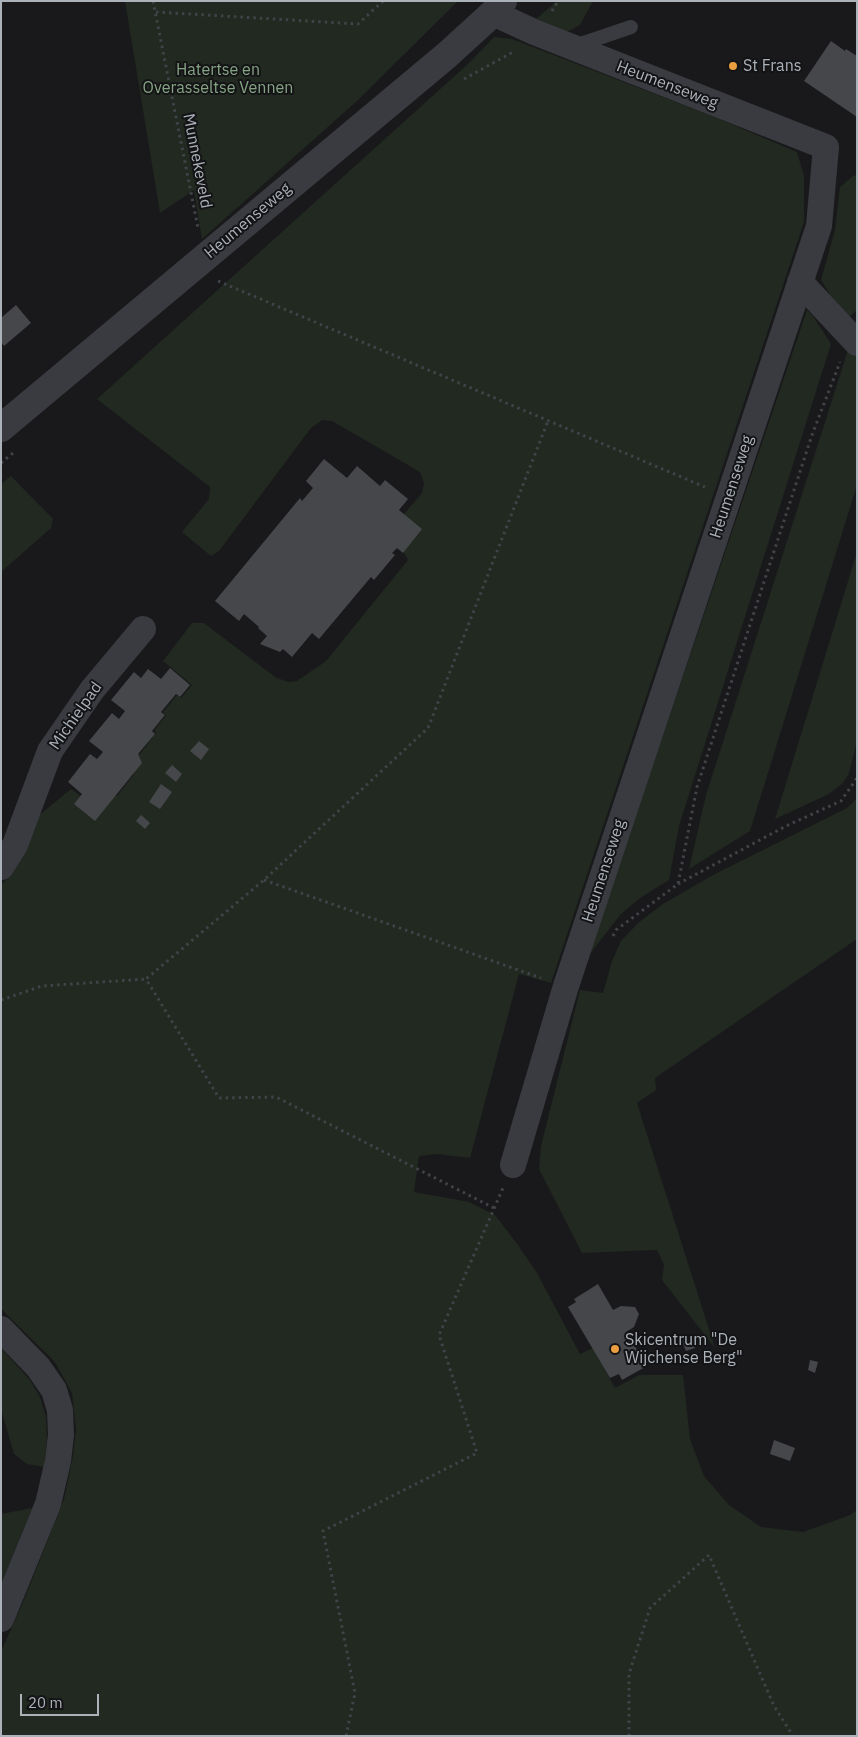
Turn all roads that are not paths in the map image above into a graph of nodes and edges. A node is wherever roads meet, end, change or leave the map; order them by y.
1 (498, 7) edge
2 (631, 27) dead end
3 (572, 47) junction
4 (800, 282) junction
5 (857, 343) edge
6 (1, 428) edge
7 (143, 629) dead end
8 (1, 867) edge
9 (513, 1165) road end
10 (1, 1329) edge
11 (1, 1619) edge

1 - 3 street, Heumenseweg
1 - 6 street, Heumenseweg
2 - 3 lane
3 - 4 street, Heumenseweg
4 - 5 street
4 - 9 street, Heumenseweg
7 - 8 street, Michielpad
10 - 11 street

